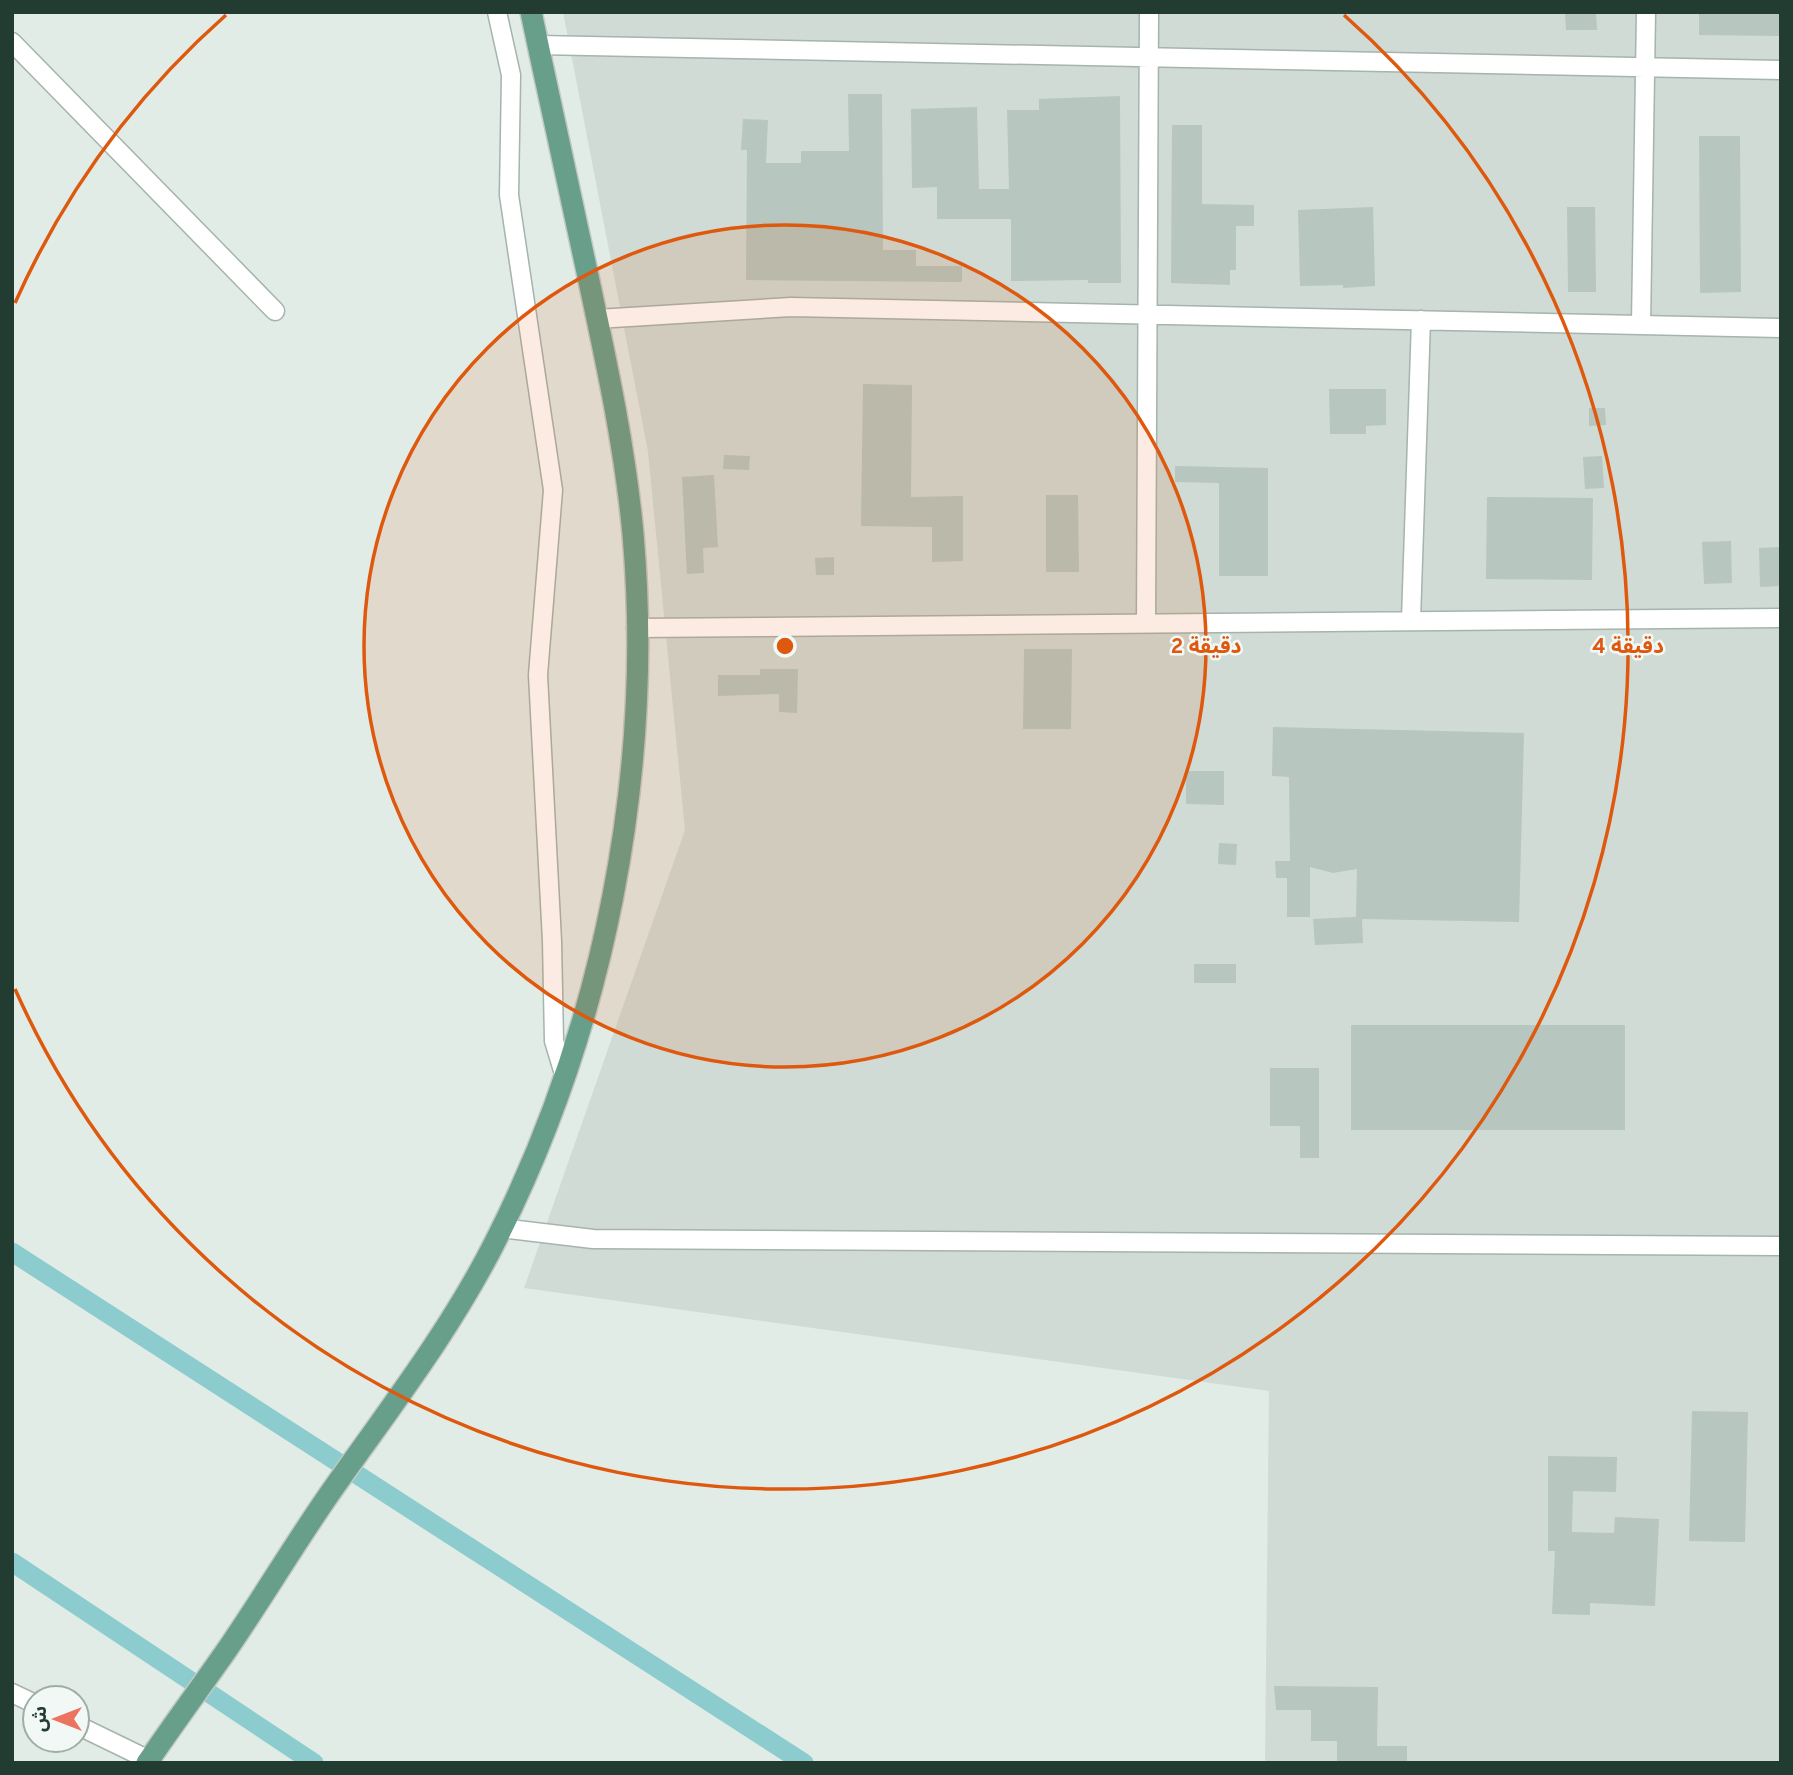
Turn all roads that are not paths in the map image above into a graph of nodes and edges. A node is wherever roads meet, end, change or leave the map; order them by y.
1 (497, 12) edge
2 (531, 12) edge
3 (1149, 12) edge
4 (1647, 12) edge
5 (12, 42) edge
6 (538, 45) junction
7 (1149, 56) junction
8 (1646, 67) junction
9 (1781, 70) edge
10 (275, 310) dead end
11 (1147, 314) junction
12 (597, 319) junction
13 (1421, 320) junction
14 (1641, 325) junction
15 (1781, 328) edge
16 (1781, 618) edge
17 (1411, 620) junction
18 (1146, 622) junction
19 (636, 628) junction
20 (564, 1074) junction
21 (501, 1228) junction
22 (1781, 1247) edge
23 (91, 1731) edge
24 (148, 1761) edge

1 - 20 street
2 - 6 main road
3 - 7 street
4 - 8 street
5 - 10 street
6 - 7 street
6 - 12 main road
7 - 8 street
7 - 11 street
8 - 9 street
8 - 14 street
11 - 12 street
11 - 13 street
11 - 18 street
12 - 19 main road
13 - 14 street
13 - 17 street
14 - 15 street
16 - 17 street
17 - 18 street
18 - 19 street
19 - 20 main road
20 - 21 main road
21 - 22 street
21 - 24 main road
23 - 24 street

